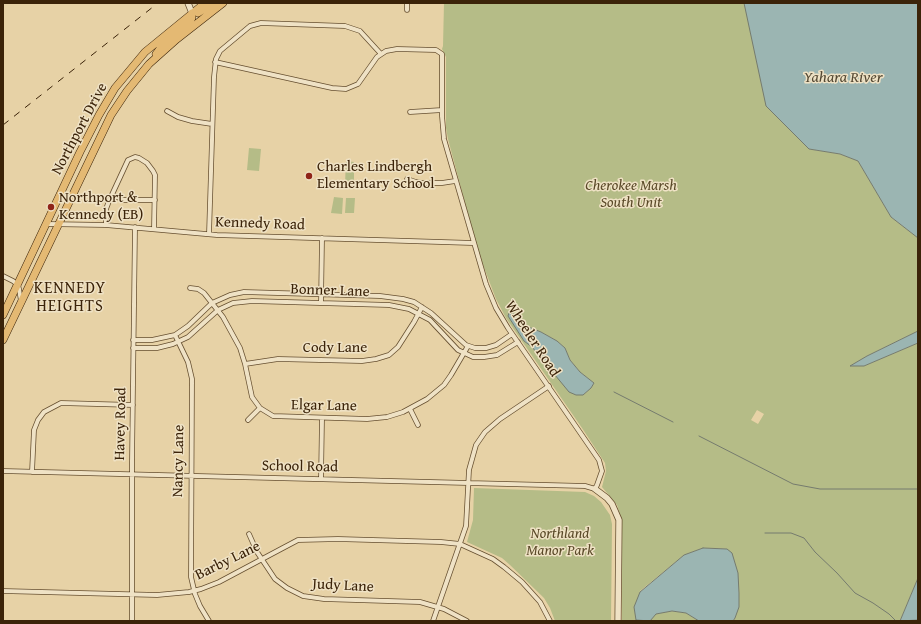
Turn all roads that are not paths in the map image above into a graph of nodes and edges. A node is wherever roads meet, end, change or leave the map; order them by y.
1 (188, 3) edge
2 (205, 3) edge
3 (214, 3) edge
4 (224, 3) edge
5 (407, 3) edge
6 (407, 10) dead end
7 (192, 13) junction
8 (381, 54) junction
9 (215, 62) junction
10 (149, 64) junction
11 (442, 110) junction
12 (167, 111) dead end
13 (410, 112) dead end
14 (212, 124) junction
15 (407, 179) dead end
16 (455, 181) junction
17 (112, 195) junction
18 (155, 200) junction
19 (47, 224) junction
20 (59, 224) junction
21 (106, 225) junction
22 (136, 227) junction
23 (154, 229) junction
24 (209, 234) junction
25 (322, 238) junction
26 (473, 242) junction
27 (3, 276) edge
28 (18, 285) junction
29 (190, 288) dead end
30 (321, 295) junction
31 (21, 303) junction
32 (212, 303) junction
33 (321, 303) junction
34 (422, 307) junction
35 (218, 310) junction
36 (418, 314) junction
37 (3, 315) edge
38 (512, 334) junction
39 (175, 335) junction
40 (3, 340) edge
41 (133, 340) junction
42 (179, 342) junction
43 (518, 342) junction
44 (468, 346) junction
45 (133, 348) junction
46 (464, 354) junction
47 (245, 364) junction
48 (549, 386) junction
49 (133, 405) junction
50 (260, 408) junction
51 (410, 409) junction
52 (322, 418) junction
53 (248, 420) dead end
54 (418, 425) dead end
55 (3, 471) edge
56 (32, 472) junction
57 (132, 475) junction
58 (191, 476) junction
59 (321, 479) junction
60 (468, 483) junction
61 (595, 489) junction
62 (249, 534) dead end
63 (460, 544) junction
64 (261, 560) junction
65 (3, 591) edge
66 (194, 591) junction
67 (132, 594) junction
68 (438, 607) junction
69 (132, 621) edge
70 (209, 621) edge
71 (433, 621) edge
72 (467, 621) edge
73 (550, 621) edge
74 (618, 621) edge

1 - 7 street
2 - 7 main road, Northport Drive
3 - 7 main road
4 - 10 main road, Northport Drive
5 - 6 street
7 - 10 main road
7 - 19 main road, Northport Drive
8 - 9 street
8 - 9 street
8 - 11 street, Wheeler Road
9 - 14 street
10 - 20 main road, Northport Drive
11 - 13 street
11 - 16 street, Wheeler Road
12 - 14 street
14 - 24 street
15 - 16 street
16 - 26 street, Wheeler Road
17 - 18 street
17 - 18 street
17 - 21 street
18 - 23 street
19 - 20 street, Kennedy Road
19 - 28 main road, Northport Drive
20 - 21 street, Kennedy Road
20 - 31 main road, Northport Drive
21 - 22 street, Kennedy Road
22 - 23 street, Kennedy Road
22 - 41 street, Havey Road
23 - 24 street, Kennedy Road
24 - 25 street, Kennedy Road
25 - 26 street, Kennedy Road
25 - 30 street
26 - 38 street, Wheeler Road
27 - 28 street
28 - 31 street
28 - 37 main road, Northport Drive
29 - 32 street
30 - 32 street, Bonner Lane
30 - 33 street
30 - 34 street, Bonner Lane
31 - 40 main road, Northport Drive
32 - 35 street
32 - 39 street, Bonner Lane
33 - 35 street, Bonner Lane
33 - 36 street, Bonner Lane
34 - 36 street, Cody Lane
34 - 44 street, Bonner Lane
35 - 42 street, Bonner Lane
35 - 47 street
36 - 46 street, Bonner Lane
36 - 47 street, Cody Lane
38 - 43 street, Wheeler Road
38 - 44 street
39 - 41 street, Bonner Lane
39 - 42 street, Nancy Lane
41 - 45 street, Havey Road
42 - 45 street, Bonner Lane
42 - 58 street, Nancy Lane
43 - 46 street
43 - 48 street, Wheeler Road
44 - 46 street, Elgar Lane
45 - 49 street, Havey Road
46 - 51 street, Elgar Lane
47 - 50 street
48 - 60 street
48 - 61 street, Wheeler Road
49 - 56 street
49 - 57 street, Havey Road
50 - 52 street, Elgar Lane
50 - 53 street
51 - 52 street, Elgar Lane
51 - 54 street
52 - 59 street
55 - 56 street, School Road
56 - 57 street, School Road
57 - 58 street, School Road
57 - 67 street, Havey Road
58 - 59 street, School Road
58 - 66 street, Nancy Lane
59 - 60 street, School Road
60 - 61 street, School Road
60 - 63 street
61 - 74 street
62 - 64 street, Judy Lane
63 - 64 street, Barby Lane
63 - 68 street
63 - 73 street, Barby Lane
64 - 66 street, Barby Lane
64 - 68 street, Judy Lane
65 - 67 street, Barby Lane
66 - 67 street, Barby Lane
66 - 70 street, Nancy Lane
67 - 69 street, Havey Road
68 - 71 street
68 - 72 street, Judy Lane

